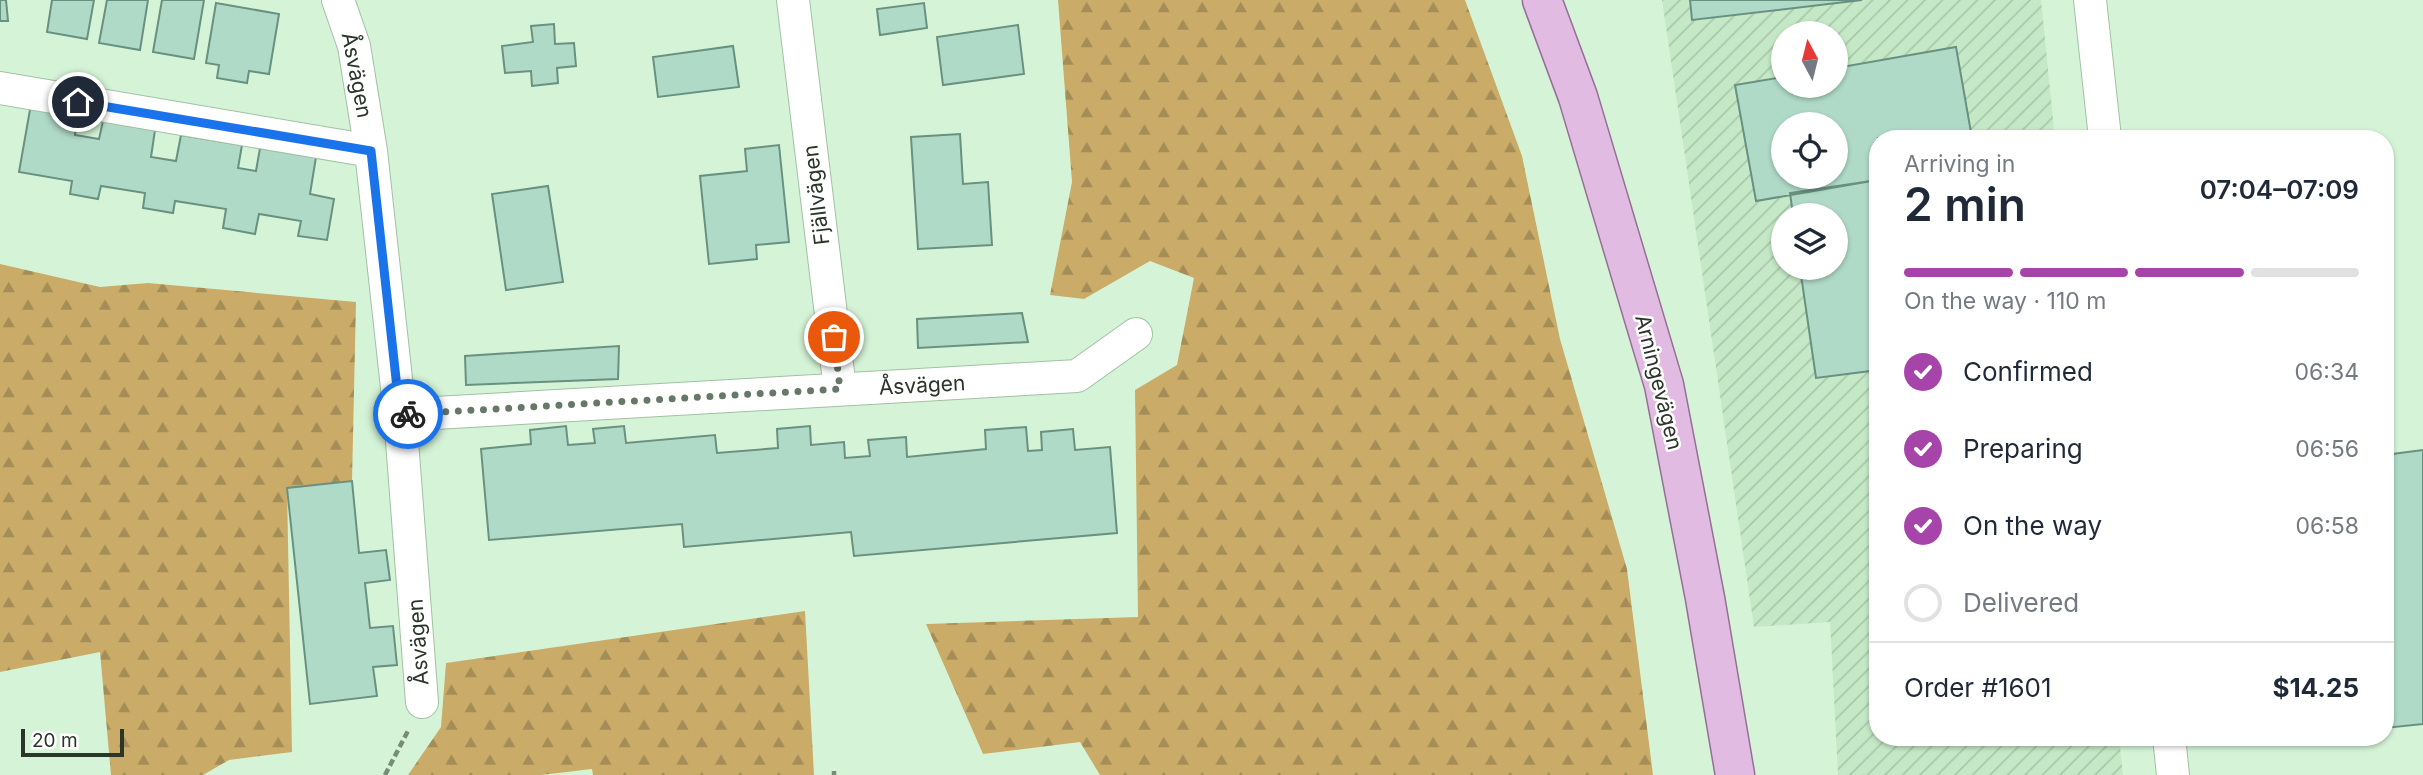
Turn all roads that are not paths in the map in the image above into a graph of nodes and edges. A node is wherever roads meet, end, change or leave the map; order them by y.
1 (338, 0) edge
2 (793, 0) edge
3 (1542, 0) edge
4 (2090, 0) edge
5 (0, 88) edge
6 (2104, 130) edge
7 (371, 151) junction
8 (1136, 334) dead end
9 (840, 389) junction
10 (400, 415) junction
11 (422, 702) road end
12 (2170, 746) edge
13 (1735, 775) edge
14 (2172, 775) edge

1 - 7 street, Åsvägen
2 - 9 street, Fjällvägen
3 - 13 main road, Arningevägen
4 - 6 street
5 - 7 street, Åsvägen
7 - 10 street, Åsvägen
8 - 9 street, Åsvägen
9 - 10 street, Åsvägen
10 - 11 street, Åsvägen
12 - 14 street

